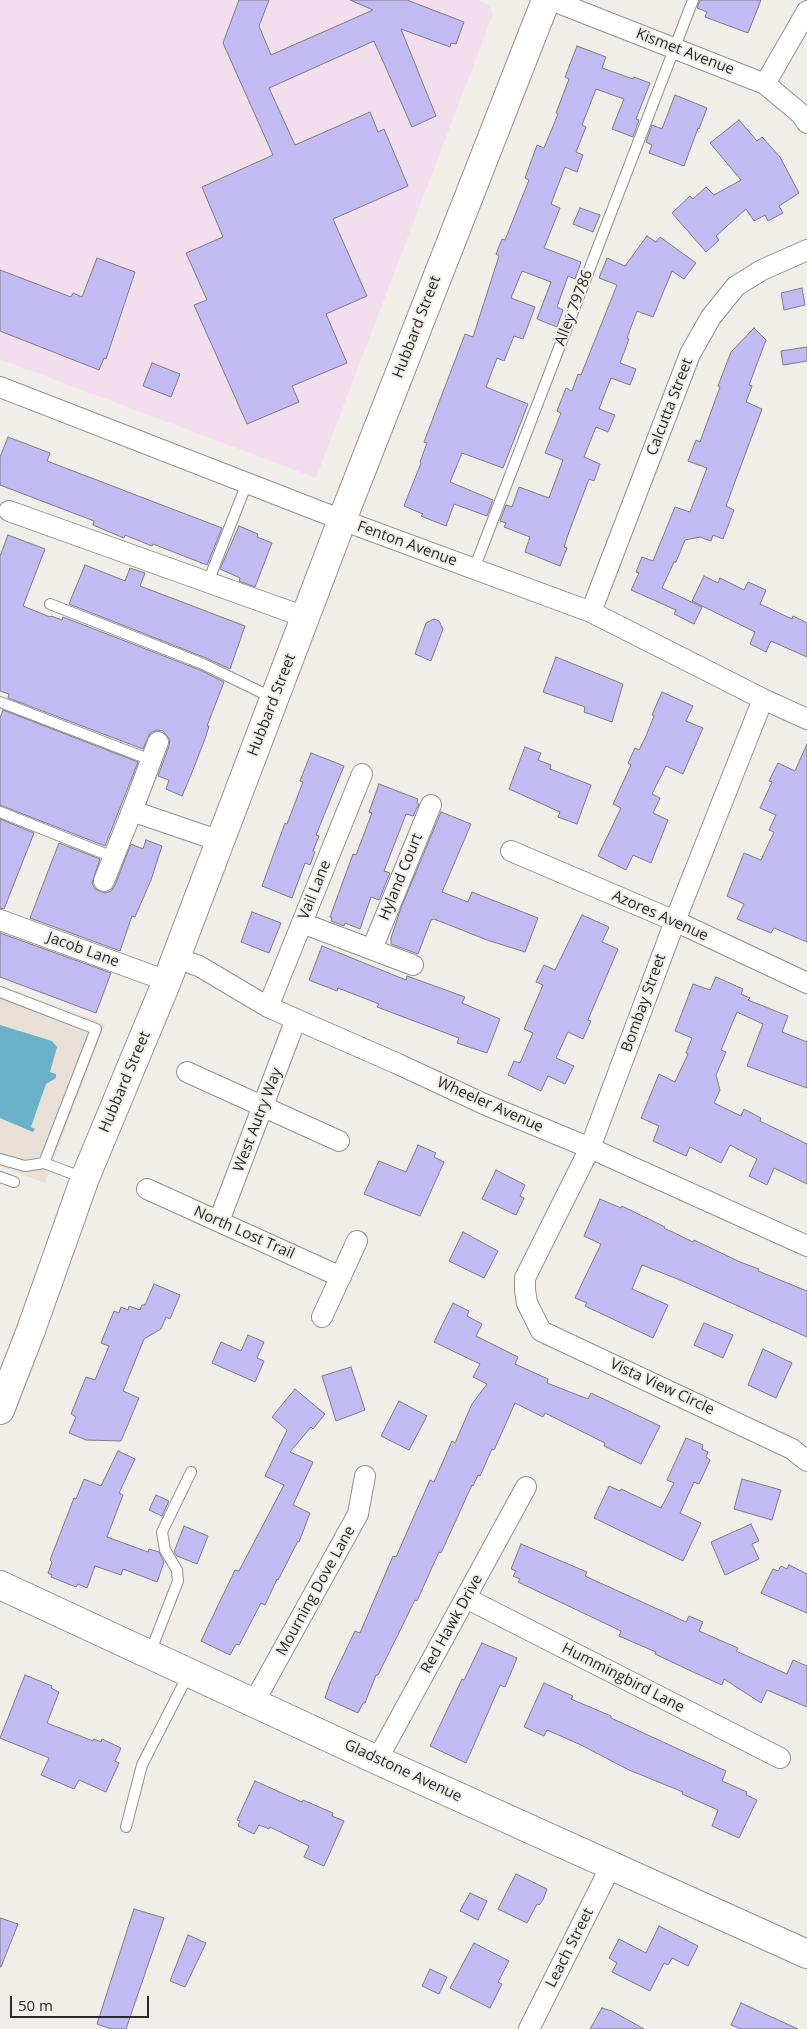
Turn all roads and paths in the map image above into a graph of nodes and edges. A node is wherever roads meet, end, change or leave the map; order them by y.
1 (546, 0) edge
2 (551, 0) edge
3 (693, 0) edge
4 (807, 10) edge
5 (674, 48) junction
6 (765, 84) junction
7 (807, 123) edge
8 (807, 250) edge
9 (0, 387) edge
10 (247, 483) junction
11 (5, 512) edge
12 (342, 520) junction
13 (474, 569) junction
14 (208, 582) junction
15 (50, 604) dead end
16 (591, 612) junction
17 (305, 617) junction
18 (274, 698) junction
19 (763, 699) junction
20 (0, 702) edge
21 (807, 719) edge
22 (155, 751) joint
23 (362, 774) dead end
24 (430, 805) dead end
25 (132, 811) junction
26 (0, 812) edge
27 (220, 841) junction
28 (511, 851) dead end
29 (113, 857) junction
30 (104, 881) dead end
31 (0, 920) edge
32 (675, 921) junction
33 (302, 923) junction
34 (372, 950) junction
35 (413, 965) dead end
36 (171, 969) junction
37 (807, 983) edge
38 (0, 992) edge
39 (268, 1007) junction
40 (296, 1019) junction
41 (187, 1072) dead end
42 (263, 1107) junction
43 (339, 1140) dead end
44 (590, 1148) junction
45 (0, 1159) edge
46 (44, 1163) junction
47 (0, 1177) edge
48 (85, 1178) junction
49 (14, 1182) dead end
50 (147, 1189) dead end
51 (219, 1221) junction
52 (357, 1241) dead end
53 (807, 1246) edge
54 (341, 1276) junction
55 (527, 1303) joint
56 (322, 1317) dead end
57 (0, 1410) edge
58 (807, 1461) edge
59 (191, 1472) dead end
60 (365, 1476) dead end
61 (526, 1487) dead end
62 (1, 1588) edge
63 (466, 1598) junction
64 (149, 1654) junction
65 (189, 1672) junction
66 (254, 1702) junction
67 (780, 1758) dead end
68 (377, 1760) junction
69 (126, 1827) dead end
70 (611, 1866) junction
71 (807, 1954) edge
72 (529, 2029) edge

1 - 12 main road, Hubbard Street
2 - 5 street, Kismet Avenue
3 - 5 lane, Alley 79786
4 - 6 street
5 - 6 street, Kismet Avenue
5 - 13 lane, Alley 79786
6 - 7 street, Kismet Avenue
8 - 16 street, Calcutta Street
9 - 10 street, Fenton Avenue
10 - 12 street, Fenton Avenue
10 - 14 lane
11 - 14 street
12 - 13 street, Fenton Avenue
12 - 17 main road, Hubbard Street
13 - 16 street, Fenton Avenue
14 - 17 street
15 - 18 lane
16 - 19 street, Fenton Avenue
17 - 18 main road, Hubbard Street
18 - 27 main road, Hubbard Street
19 - 21 street, Fenton Avenue
19 - 32 street, Bombay Street
20 - 22 lane
22 - 25 street
23 - 33 street, Vail Lane
24 - 34 street, Hyland Court
25 - 27 street
25 - 29 street
26 - 29 lane
27 - 36 main road, Hubbard Street
28 - 32 street, Azores Avenue
29 - 30 street
31 - 36 street, Jacob Lane
32 - 37 street, Azores Avenue
32 - 44 street, Bombay Street
33 - 34 street
33 - 39 street, Vail Lane
34 - 35 street
36 - 39 street, Wheeler Avenue
36 - 48 main road, Hubbard Street
38 - 46 lane
39 - 40 street, Wheeler Avenue
40 - 42 street, West Autry Way
40 - 44 street, Wheeler Avenue
41 - 42 street
42 - 43 street
42 - 51 street, West Autry Way
44 - 53 street, Wheeler Avenue
44 - 55 street, Bombay Street
45 - 46 lane
46 - 48 lane
47 - 49 lane
48 - 57 main road, Hubbard Street
50 - 51 street, North Lost Trail
51 - 54 street, North Lost Trail
52 - 54 street
54 - 56 street
55 - 58 street, Vista View Circle
59 - 64 lane
60 - 66 street, Mourning Dove Lane
61 - 63 street, Red Hawk Drive
62 - 64 main road, Gladstone Avenue
63 - 67 street, Hummingbird Lane
63 - 68 street, Red Hawk Drive
64 - 65 main road, Gladstone Avenue
65 - 66 main road, Gladstone Avenue
65 - 69 lane
66 - 68 main road, Gladstone Avenue
68 - 70 main road, Gladstone Avenue
70 - 71 main road, Gladstone Avenue
70 - 72 street, Leach Street

